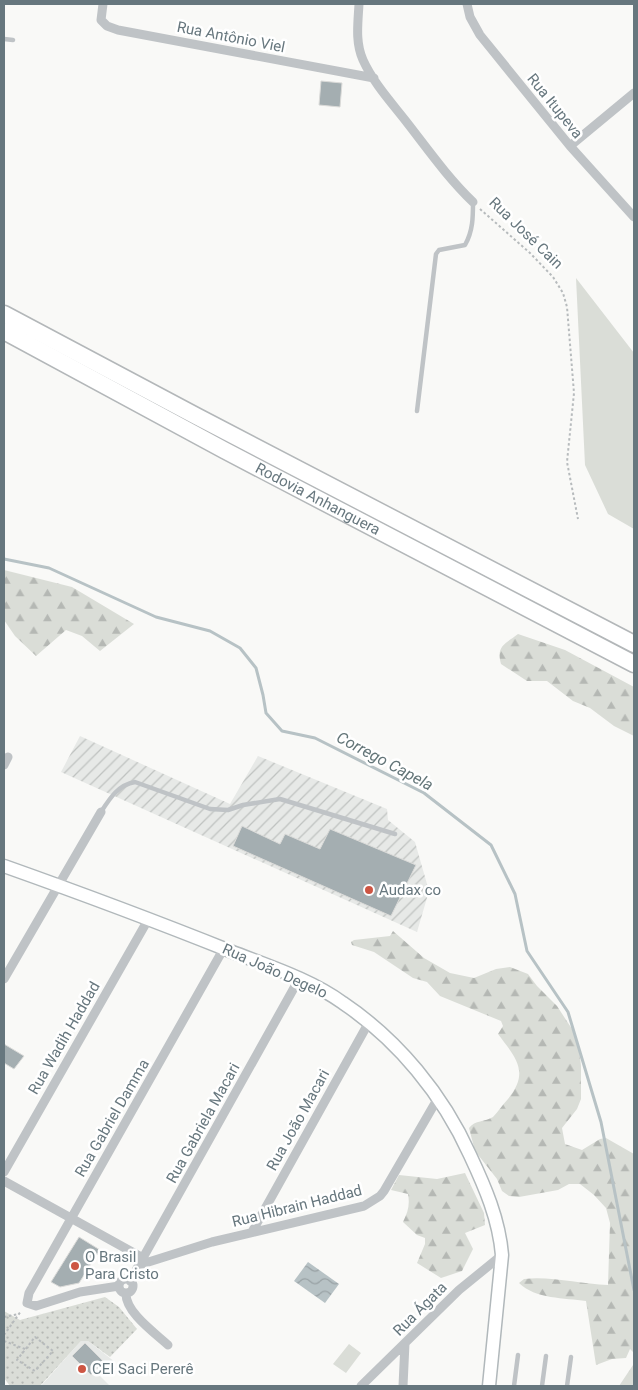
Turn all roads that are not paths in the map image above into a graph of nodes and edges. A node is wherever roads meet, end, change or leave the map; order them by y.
1 (103, 4) edge
2 (359, 4) edge
3 (467, 4) edge
4 (4, 39) edge
5 (13, 40) dead end
6 (374, 78) junction
7 (634, 93) edge
8 (570, 146) junction
9 (473, 202) joint
10 (634, 216) edge
11 (4, 314) edge
12 (4, 331) edge
13 (417, 411) dead end
14 (634, 644) edge
15 (634, 664) edge
16 (101, 812) joint
17 (395, 834) dead end
18 (4, 866) edge
19 (58, 885) junction
20 (149, 918) junction
21 (224, 948) junction
22 (4, 979) edge
23 (299, 979) junction
24 (369, 1022) junction
25 (438, 1098) junction
26 (4, 1172) edge
27 (4, 1181) edge
28 (71, 1219) junction
29 (252, 1232) junction
30 (502, 1255) junction
31 (141, 1262) junction
32 (130, 1281) junction
33 (119, 1286) junction
34 (126, 1293) junction
35 (405, 1343) junction
36 (168, 1345) dead end
37 (518, 1355) dead end
38 (546, 1356) dead end
39 (571, 1357) dead end
40 (362, 1386) edge
41 (403, 1386) edge
42 (489, 1386) edge
43 (514, 1386) edge
44 (542, 1386) edge
45 (568, 1386) edge

1 - 6 street, Rua Antônio Viel
2 - 6 street, Rua José Cain
3 - 8 street, Rua Itupeva
4 - 5 lane
6 - 9 street, Rua José Cain
7 - 8 street
8 - 10 street, Rua Itupeva
9 - 13 lane
11 - 14 highway, Rodovia Anhanguera
12 - 15 highway, Rodovia Anhanguera
16 - 17 lane
16 - 19 street
18 - 19 street, Rua João Degelo
19 - 20 street, Rua João Degelo
19 - 22 street
20 - 21 street, Rua João Degelo
20 - 26 street, Rua Wadih Haddad
21 - 23 street, Rua João Degelo
21 - 28 street, Rua Gabriel Damma
23 - 24 street, Rua João Degelo
23 - 31 street, Rua Gabriela Macari
24 - 25 street, Rua João Degelo
24 - 29 street, Rua João Macari
25 - 29 street, Rua Hibrain Haddad
25 - 30 street, Rua João Degelo
27 - 28 street
28 - 31 street
28 - 33 street, Rua Gabriel Damma
29 - 31 street, Rua Hibrain Haddad
30 - 35 street, Rua Ágata
30 - 42 street, Rua João Degelo
31 - 32 street, Rua Gabriela Macari
32 - 33 street
32 - 34 street
33 - 34 street
34 - 36 street
35 - 40 street, Rua Ágata
35 - 41 street
37 - 43 lane
38 - 44 lane
39 - 45 lane

